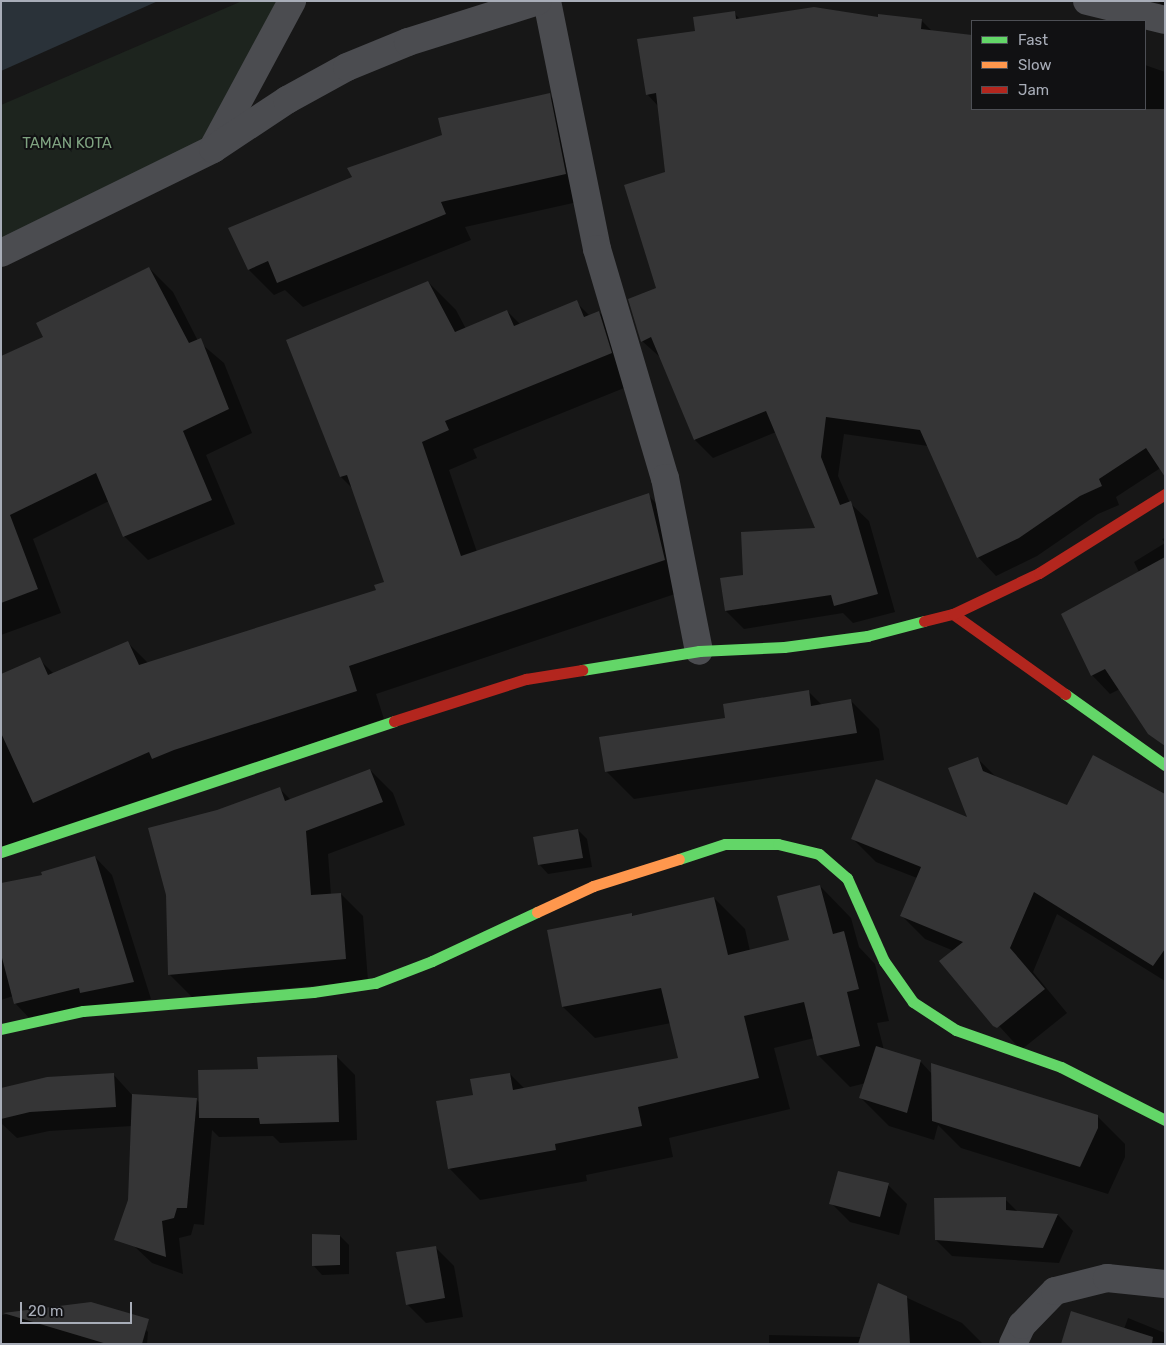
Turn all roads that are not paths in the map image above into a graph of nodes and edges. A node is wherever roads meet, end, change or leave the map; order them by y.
1 (292, 1) edge
2 (538, 1) edge
3 (547, 1) edge
4 (1087, 1) edge
5 (1165, 20) edge
6 (213, 149) junction
7 (1, 253) edge
8 (1165, 494) edge
9 (953, 614) junction
10 (699, 651) junction
11 (1165, 765) edge
12 (1, 852) edge
13 (1, 1029) edge
14 (1165, 1120) edge
15 (1165, 1284) edge
16 (1013, 1344) edge

1 - 6 street
2 - 6 street
3 - 10 street
4 - 5 street
6 - 7 street
8 - 9 main road
9 - 10 main road
9 - 11 main road
10 - 12 main road
13 - 14 main road
15 - 16 street

